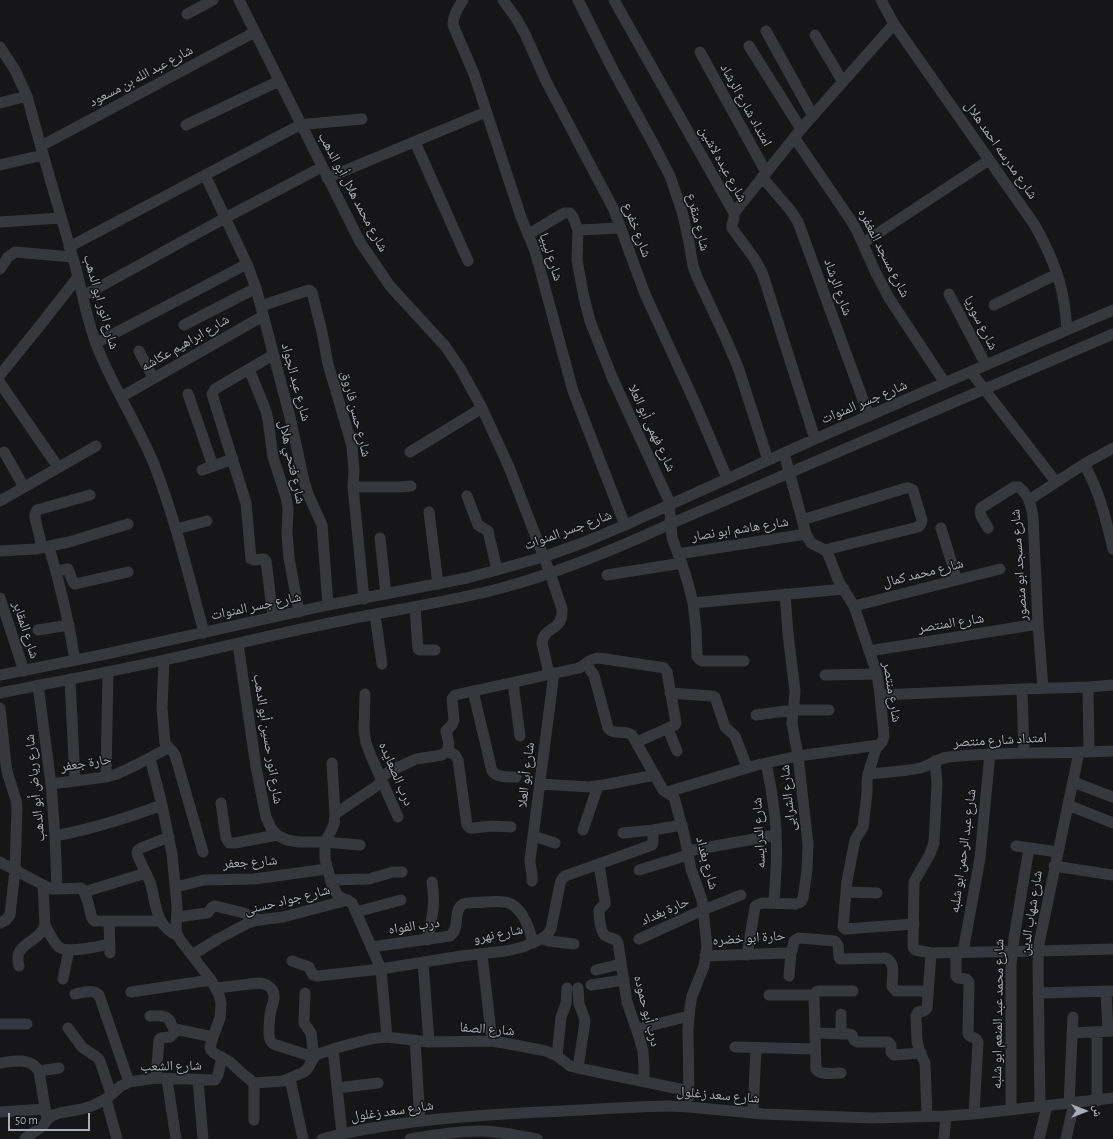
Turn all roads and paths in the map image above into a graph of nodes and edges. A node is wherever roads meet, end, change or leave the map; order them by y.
1 (213, 0) edge
2 (239, 0) edge
3 (463, 0) edge
4 (503, 0) edge
5 (578, 0) edge
6 (614, 0) edge
7 (882, 0) edge
8 (187, 14) dead end
9 (894, 24) junction
10 (766, 31) dead end
11 (255, 32) junction
12 (816, 35) dead end
13 (0, 46) edge
14 (749, 46) dead end
15 (700, 52) dead end
16 (279, 80) junction
17 (843, 82) junction
18 (27, 96) junction
19 (0, 103) edge
20 (486, 112) junction
21 (813, 116) junction
22 (362, 119) dead end
23 (186, 125) dead end
24 (301, 126) junction
25 (797, 133) junction
26 (415, 142) junction
27 (42, 151) junction
28 (989, 160) junction
29 (0, 166) edge
30 (322, 167) junction
31 (764, 174) junction
32 (205, 175) junction
33 (327, 178) junction
34 (734, 213) junction
35 (61, 218) junction
36 (225, 218) junction
37 (0, 222) edge
38 (621, 228) junction
39 (578, 230) junction
40 (529, 234) junction
41 (863, 243) junction
42 (71, 252) junction
43 (468, 261) dead end
44 (247, 264) junction
45 (0, 269) edge
46 (1057, 274) junction
47 (78, 277) junction
48 (256, 288) junction
49 (949, 294) dead end
50 (83, 296) junction
51 (994, 305) dead end
52 (1113, 310) edge
53 (262, 311) junction
54 (184, 325) dead end
55 (1067, 330) junction
56 (1113, 334) edge
57 (96, 343) junction
58 (139, 351) dead end
59 (273, 355) junction
60 (986, 365) junction
61 (249, 369) junction
62 (971, 372) junction
63 (0, 375) edge
64 (153, 378) junction
65 (0, 383) edge
66 (945, 383) junction
67 (985, 389) junction
68 (188, 394) dead end
69 (121, 397) junction
70 (482, 408) junction
71 (869, 416) junction
72 (815, 439) junction
73 (96, 446) dead end
74 (1113, 448) edge
75 (4, 452) dead end
76 (410, 452) dead end
77 (784, 453) junction
78 (233, 459) junction
79 (768, 460) junction
80 (1084, 464) junction
81 (213, 466) junction
82 (58, 468) junction
83 (202, 470) dead end
84 (790, 473) junction
85 (727, 478) junction
86 (1056, 482) junction
87 (411, 486) dead end
88 (24, 487) junction
89 (353, 487) junction
90 (90, 495) dead end
91 (467, 496) dead end
92 (1029, 500) junction
93 (0, 501) edge
94 (670, 505) junction
95 (429, 512) dead end
96 (802, 520) junction
97 (207, 521) dead end
98 (128, 524) dead end
99 (670, 524) junction
100 (625, 526) junction
101 (941, 528) dead end
102 (988, 528) dead end
103 (176, 529) junction
104 (806, 534) junction
105 (380, 538) dead end
106 (46, 547) junction
107 (1113, 549) edge
108 (825, 550) junction
109 (0, 552) edge
110 (543, 556) junction
111 (680, 558) junction
112 (1000, 569) dead end
113 (497, 570) junction
114 (56, 571) junction
115 (128, 572) dead end
116 (550, 573) junction
117 (607, 575) dead end
118 (957, 580) junction
119 (438, 584) junction
120 (844, 589) junction
121 (386, 594) junction
122 (785, 594) junction
123 (0, 598) edge
124 (364, 598) junction
125 (693, 603) junction
126 (328, 605) junction
127 (854, 606) junction
128 (415, 607) junction
129 (299, 612) junction
130 (375, 615) junction
131 (273, 617) junction
132 (1038, 624) junction
133 (69, 625) junction
134 (38, 630) dead end
135 (204, 633) junction
136 (238, 644) junction
137 (435, 650) dead end
138 (869, 651) junction
139 (75, 660) junction
140 (164, 660) junction
141 (744, 661) dead end
142 (382, 664) dead end
143 (586, 664) junction
144 (24, 671) junction
145 (108, 672) junction
146 (552, 674) junction
147 (877, 674) junction
148 (826, 675) dead end
149 (0, 676) edge
150 (70, 679) junction
151 (513, 683) junction
152 (38, 685) junction
153 (1113, 685) edge
154 (1088, 687) junction
155 (1022, 688) junction
156 (1043, 688) junction
157 (473, 691) junction
158 (0, 692) edge
159 (670, 693) junction
160 (365, 694) dead end
161 (880, 695) junction
162 (0, 708) edge
163 (793, 710) junction
164 (829, 710) dead end
165 (756, 715) dead end
166 (668, 729) junction
167 (520, 736) dead end
168 (637, 742) junction
169 (879, 745) junction
170 (168, 748) junction
171 (447, 751) junction
172 (677, 751) dead end
173 (1113, 751) edge
174 (1084, 752) junction
175 (990, 753) junction
176 (1024, 753) junction
177 (798, 756) junction
178 (150, 758) junction
179 (935, 761) junction
180 (332, 763) dead end
181 (766, 763) junction
182 (747, 767) junction
183 (868, 774) junction
184 (655, 775) junction
185 (106, 777) junction
186 (516, 777) dead end
187 (382, 780) junction
188 (75, 781) junction
189 (1073, 782) junction
190 (51, 784) junction
191 (540, 784) junction
192 (598, 786) junction
193 (667, 792) junction
194 (1113, 797) edge
195 (221, 803) dead end
196 (162, 804) junction
197 (1068, 806) junction
198 (335, 814) junction
199 (398, 818) dead end
200 (1113, 823) edge
201 (682, 825) junction
202 (511, 828) dead end
203 (582, 830) dead end
204 (652, 830) junction
205 (623, 833) dead end
206 (277, 835) junction
207 (776, 835) junction
208 (55, 836) junction
209 (533, 836) junction
210 (169, 837) junction
211 (325, 842) junction
212 (555, 842) dead end
213 (360, 845) dead end
214 (1016, 846) dead end
215 (1029, 848) junction
216 (203, 852) dead end
217 (1058, 852) junction
218 (688, 853) junction
219 (0, 862) edge
220 (599, 864) junction
221 (1054, 866) junction
222 (327, 869) junction
223 (16, 870) junction
224 (638, 870) dead end
225 (402, 872) dead end
226 (146, 873) junction
227 (1113, 875) edge
228 (330, 880) junction
229 (532, 881) dead end
230 (432, 882) dead end
231 (43, 885) junction
232 (176, 887) junction
233 (57, 889) junction
234 (84, 892) junction
235 (846, 892) junction
236 (877, 893) dead end
237 (741, 895) dead end
238 (348, 900) junction
239 (401, 900) dead end
240 (774, 903) junction
241 (704, 910) junction
242 (356, 912) junction
243 (177, 917) junction
244 (259, 920) junction
245 (109, 921) junction
246 (160, 921) junction
247 (1, 923) edge
248 (914, 924) junction
249 (45, 925) junction
250 (178, 936) junction
251 (639, 939) dead end
252 (427, 940) junction
253 (537, 941) junction
254 (574, 944) dead end
255 (371, 947) junction
256 (1113, 949) edge
257 (69, 950) junction
258 (792, 950) junction
259 (1013, 951) junction
260 (1038, 951) junction
261 (959, 952) junction
262 (932, 953) junction
263 (482, 954) junction
264 (192, 955) junction
265 (747, 955) junction
266 (706, 956) junction
267 (292, 961) dead end
268 (423, 962) junction
269 (621, 964) junction
270 (19, 966) dead end
271 (381, 969) junction
272 (596, 970) dead end
273 (789, 976) dead end
274 (63, 979) dead end
275 (624, 980) junction
276 (214, 984) junction
277 (591, 985) dead end
278 (853, 991) dead end
279 (928, 991) junction
280 (1109, 991) edge
281 (131, 992) dead end
282 (305, 993) dead end
283 (1038, 993) junction
284 (75, 994) dead end
285 (769, 995) dead end
286 (814, 995) junction
287 (841, 1014) dead end
288 (150, 1016) dead end
289 (689, 1016) junction
290 (1073, 1018) dead end
291 (0, 1024) edge
292 (27, 1024) dead end
293 (68, 1028) dead end
294 (636, 1029) junction
295 (177, 1030) junction
296 (1106, 1031) edge
297 (1072, 1033) junction
298 (815, 1034) junction
299 (841, 1034) junction
300 (213, 1037) junction
301 (387, 1037) junction
302 (415, 1040) junction
303 (492, 1041) junction
304 (429, 1042) junction
305 (735, 1047) dead end
306 (756, 1048) junction
307 (333, 1049) junction
308 (815, 1049) junction
309 (921, 1053) junction
310 (557, 1056) junction
311 (222, 1057) junction
312 (314, 1057) junction
313 (0, 1063) edge
314 (59, 1068) dead end
315 (578, 1068) junction
316 (39, 1071) junction
317 (842, 1073) dead end
318 (161, 1079) junction
319 (290, 1079) junction
320 (198, 1080) junction
321 (129, 1082) junction
322 (644, 1082) junction
323 (254, 1083) junction
324 (378, 1083) dead end
325 (337, 1088) junction
326 (689, 1091) junction
327 (108, 1097) junction
328 (1113, 1098) edge
329 (1097, 1101) junction
330 (1071, 1103) junction
331 (1044, 1106) junction
332 (689, 1107) junction
333 (1011, 1110) junction
334 (0, 1112) edge
335 (753, 1113) junction
336 (46, 1114) junction
337 (974, 1114) junction
338 (927, 1116) junction
339 (946, 1116) junction
340 (439, 1119) junction
341 (254, 1120) dead end
342 (420, 1121) junction
343 (342, 1134) junction
344 (441, 1136) edge
345 (25, 1139) edge
346 (117, 1139) edge
347 (176, 1139) edge
348 (202, 1139) edge
349 (303, 1139) edge
350 (322, 1139) edge
351 (410, 1139) edge
352 (537, 1139) edge
353 (944, 1139) edge
354 (1039, 1139) edge
355 (1066, 1139) edge

1 - 8 street
2 - 11 street, شارع محمد هلال أبو الدهب
3 - 20 street, شارع ليبيا
4 - 38 street, شارع خفرع
5 - 79 street, شارع منقرع
6 - 34 street, شارع عبده لاشين
7 - 9 street, شارع مدرسه احمد هلال
9 - 17 street
9 - 28 street, شارع مدرسه احمد هلال
10 - 21 street
11 - 16 street, شارع محمد هلال أبو الدهب
11 - 27 street, شارع عبد الله بن مسعود
12 - 17 street
13 - 18 street, شارع انور ابو الدهب
14 - 25 street, شارع مسجد المغفره
15 - 31 street, امتداد شارع الرشاد
16 - 23 street
16 - 24 street, شارع محمد هلال أبو الدهب
17 - 21 street
18 - 19 street
18 - 27 street, شارع انور ابو الدهب
20 - 26 street
20 - 40 street, شارع ليبيا
21 - 25 street
22 - 24 street
24 - 30 street, شارع محمد هلال أبو الدهب
24 - 32 street
25 - 31 street
25 - 41 street, شارع مسجد المغفره
26 - 33 street
26 - 43 street
27 - 29 street, شارع عبد الله بن مسعود
27 - 35 street, شارع انور ابو الدهب
28 - 41 street
28 - 46 street, شارع مدرسه احمد هلال
30 - 33 street, شارع محمد هلال أبو الدهب
30 - 36 street
31 - 34 street
31 - 71 street, شارع الرشاد
32 - 36 street, شارع عبد الجواد
32 - 42 street
33 - 70 street, شارع محمد هلال أبو الدهب
34 - 72 street, شارع عبده لاشين
35 - 37 street
35 - 42 street, شارع انور ابو الدهب
36 - 44 street, شارع عبد الجواد
36 - 50 street
38 - 39 street
38 - 85 street, شارع خفرع
39 - 40 street
39 - 94 street, شارع فهمى أبو العلا
40 - 100 street, شارع ليبيا
41 - 66 street, شارع مسجد المغفره
42 - 45 street
42 - 47 street, شارع انور ابو الدهب
44 - 48 street, شارع عبد الجواد
44 - 57 street
46 - 51 street
46 - 55 street, شارع مدرسه احمد هلال
47 - 50 street, شارع انور ابو الدهب
47 - 63 street
48 - 53 street, شارع عبد الجواد
48 - 54 street
49 - 60 street, شارع سوريا
50 - 57 street, شارع انور ابو الدهب
52 - 55 street, شارع جسر المنوات
53 - 59 street, شارع عبد الجواد
53 - 64 street, شارع ابراهيم عكاشه
53 - 89 street, شارع حسن فاروق
55 - 60 street, شارع جسر المنوات
56 - 67 street
57 - 69 street, شارع انور ابو الدهب
58 - 64 street
59 - 61 street
59 - 126 street, شارع عبد الجواد
60 - 62 street, شارع جسر المنوات
61 - 78 street
61 - 129 street, شارع فتحي هلال
62 - 66 street, شارع جسر المنوات
62 - 67 street
64 - 69 street, شارع ابراهيم عكاشه
65 - 82 street
66 - 71 street, شارع جسر المنوات
67 - 84 street
67 - 86 street
68 - 81 street
69 - 103 street, شارع انور ابو الدهب
70 - 76 street
70 - 110 street, شارع محمد هلال أبو الدهب
71 - 72 street, شارع جسر المنوات
72 - 77 street, شارع جسر المنوات
73 - 82 street
74 - 80 street
75 - 88 street
77 - 79 street, شارع جسر المنوات
77 - 84 street
78 - 81 street
78 - 131 street
79 - 85 street, شارع جسر المنوات
80 - 86 street
80 - 107 street
81 - 83 street
82 - 88 street
84 - 96 street
84 - 99 street
85 - 94 street, شارع جسر المنوات
86 - 92 street
87 - 89 street
88 - 93 street
89 - 124 street, شارع حسن فاروق
90 - 106 street
91 - 113 street
92 - 102 street, شارع مسجد ابو منصور
92 - 132 street, شارع مسجد ابو منصور
94 - 99 street, شارع فهمى أبو العلا
94 - 100 street, شارع جسر المنوات
95 - 119 street
96 - 104 street
96 - 108 street
97 - 103 street
98 - 106 street
99 - 111 street, شارع فهمى أبو العلا
99 - 116 street
100 - 110 street, شارع جسر المنوات
101 - 118 street
103 - 135 street, شارع انور ابو الدهب
104 - 108 street
104 - 111 street, شارع هاشم ابو نصار
105 - 121 street
106 - 109 street
106 - 114 street
108 - 120 street, شارع منتصر
110 - 113 street, شارع جسر المنوات
110 - 116 street, شارع محمد هلال أبو الدهب
111 - 117 street, شارع هاشم ابو نصار
111 - 125 street, شارع فهمى أبو العلا
112 - 118 street, شارع محمد كمال
113 - 119 street, شارع جسر المنوات
114 - 115 street
114 - 133 street
116 - 128 street
116 - 146 street
118 - 127 street, شارع محمد كمال
119 - 121 street, شارع جسر المنوات
120 - 122 street
120 - 127 street, شارع منتصر
121 - 124 street, شارع جسر المنوات
122 - 125 street
122 - 163 street, شارع الشرابى
123 - 144 street, شارع المقابر
124 - 126 street, شارع جسر المنوات
125 - 141 street, شارع فهمى أبو العلا
126 - 129 street, شارع جسر المنوات
127 - 138 street, شارع منتصر
128 - 130 street
128 - 137 street
129 - 131 street, شارع جسر المنوات
130 - 136 street
130 - 142 street
131 - 135 street, شارع جسر المنوات
132 - 138 street, شارع المنتصر
132 - 156 street, شارع مسجد ابو منصور
133 - 134 street
133 - 139 street
135 - 139 street, شارع جسر المنوات
136 - 140 street
136 - 206 street, شارع انور حسين أبو الدهب
138 - 147 street, شارع منتصر
139 - 144 street, شارع جسر المنوات
140 - 145 street
140 - 170 street
143 - 146 street
143 - 159 street
143 - 168 street
144 - 149 street, شارع جسر المنوات
145 - 150 street
145 - 185 street
146 - 151 street
146 - 191 street, شارع أبو العلا
147 - 148 street
147 - 161 street, شارع منتصر
150 - 152 street
150 - 188 street
151 - 157 street
151 - 167 street
152 - 158 street
152 - 190 street, شارع رياض أبو الدهب
153 - 154 street
154 - 156 street
154 - 174 street, شارع شهاب الدين
155 - 156 street
155 - 161 street
155 - 176 street
157 - 171 street
157 - 186 street
159 - 166 street
159 - 182 street
160 - 187 street, درب الصعايده
161 - 169 street, شارع منتصر
162 - 223 street
163 - 164 street
163 - 165 street
163 - 177 street, شارع الشرابى
166 - 168 street
166 - 172 street
168 - 184 street, شارع بغداد
169 - 177 street
169 - 183 street, شارع منتصر
170 - 178 street, حارة جعفر
170 - 216 street
171 - 187 street
171 - 202 street
173 - 174 street, امتداد شارع منتصر
174 - 176 street, امتداد شارع منتصر
174 - 189 street, شارع شهاب الدين
175 - 176 street, امتداد شارع منتصر
175 - 179 street, امتداد شارع منتصر
175 - 261 street, شارع عبد الرحمن ابو شلبه
177 - 181 street
177 - 240 street, شارع الشرابى
178 - 185 street, حارة جعفر
178 - 196 street
179 - 183 street, امتداد شارع منتصر
179 - 248 street
180 - 198 street
181 - 182 street
181 - 207 street, شارع الدرايسه
182 - 193 street
183 - 235 street, شارع منتصر
184 - 192 street
184 - 193 street, شارع بغداد
185 - 188 street, حارة جعفر
187 - 198 street
187 - 199 street, درب الصعايده
188 - 190 street, حارة جعفر
189 - 194 street
189 - 197 street, شارع شهاب الدين
190 - 208 street, شارع رياض أبو الدهب
191 - 192 street
191 - 209 street, شارع أبو العلا
192 - 203 street
193 - 201 street, شارع بغداد
195 - 206 street
196 - 208 street
196 - 210 street
197 - 200 street
197 - 217 street, شارع شهاب الدين
198 - 211 street
201 - 204 street
201 - 218 street, شارع بغداد
204 - 205 street
204 - 220 street, شارع نهرو
206 - 211 street
207 - 218 street
207 - 240 street, شارع الدرايسه
208 - 233 street, شارع رياض أبو الدهب
209 - 212 street
209 - 229 street, شارع أبو العلا
210 - 226 street
210 - 232 street
211 - 213 street
211 - 222 street
214 - 215 street
215 - 217 street
215 - 259 street, شارع محمد عبد المنعم ابو شلبه
217 - 221 street, شارع شهاب الدين
218 - 224 street
218 - 241 street, شارع بغداد
219 - 223 street
220 - 253 street, شارع نهرو
220 - 269 street, درب أبو حموده
221 - 227 street
221 - 260 street, شارع شهاب الدين
222 - 228 street
222 - 232 street, شارع جعفر
223 - 231 street
223 - 247 street
225 - 228 street
226 - 234 street
226 - 246 street
228 - 238 street
230 - 252 street
231 - 233 street
231 - 249 street
232 - 243 street
233 - 234 street
234 - 245 street
235 - 236 street
235 - 248 street, شارع منتصر
237 - 241 street, حارة بغداد
238 - 242 street
238 - 244 street, شارع جواد حسنى
239 - 242 street
240 - 265 street, شارع الشرابى
241 - 251 street, حارة بغداد
241 - 266 street, شارع بغداد
242 - 255 street
243 - 244 street
243 - 250 street
244 - 264 street, شارع جواد حسنى
245 - 246 street
245 - 257 street
246 - 250 street
248 - 262 street
249 - 257 street
249 - 270 street
250 - 264 street
252 - 253 street, درب الفواه
252 - 255 street, درب الفواه
253 - 254 street
253 - 263 street, شارع نهرو
255 - 271 street
256 - 260 street
257 - 274 street
258 - 265 street, حارة ابو خضره
258 - 273 street
258 - 279 street
259 - 260 street
259 - 261 street
259 - 333 street, شارع محمد عبد المنعم ابو شلبه
260 - 283 street, شارع شهاب الدين
261 - 262 street
261 - 337 street, شارع عبد الرحمن ابو شلبه
262 - 279 street
263 - 268 street, شارع نهرو
263 - 303 street
264 - 276 street
265 - 266 street, حارة ابو خضره
266 - 289 street, شارع بغداد
267 - 271 street, شارع نهرو
268 - 271 street, شارع نهرو
268 - 304 street
269 - 272 street
269 - 275 street, درب أبو حموده
271 - 301 street
275 - 277 street
275 - 294 street, درب أبو حموده
276 - 281 street
276 - 300 street
276 - 312 street
278 - 286 street
279 - 309 street
280 - 283 street
280 - 296 street
282 - 312 street
283 - 331 street, شارع شهاب الدين
284 - 321 street
285 - 286 street
286 - 298 street
287 - 299 street
288 - 295 street
289 - 294 street
289 - 326 street, شارع بغداد
290 - 297 street
291 - 292 street
293 - 327 street
294 - 322 street, درب أبو حموده
295 - 300 street
295 - 318 street
296 - 297 street
296 - 329 street
297 - 330 street
298 - 299 street
298 - 308 street
299 - 309 street
300 - 311 street
301 - 302 street, شارع الصفا
301 - 307 street, شارع الصفا
302 - 304 street, شارع الصفا
302 - 342 street
303 - 304 street, شارع الصفا
303 - 310 street, شارع الصفا
305 - 306 street
306 - 308 street
306 - 335 street
307 - 312 street, شارع الصفا
307 - 325 street
308 - 317 street
309 - 338 street
310 - 315 street, شارع الصفا
310 - 315 street
311 - 320 street, شارع الشعب
311 - 323 street
312 - 319 street, شارع الصفا
313 - 316 street
314 - 316 street
315 - 322 street, شارع الصفا
316 - 336 street
318 - 320 street, شارع الشعب
318 - 321 street, شارع الشعب
318 - 347 street
319 - 323 street
319 - 349 street
320 - 348 street
321 - 327 street, شارع الشعب
322 - 326 street, شارع الصفا
323 - 341 street
324 - 325 street
325 - 343 street
326 - 332 street, شارع بغداد
327 - 336 street, شارع الشعب
327 - 346 street
328 - 329 street, شارع سعد زغلول
329 - 330 street, شارع سعد زغلول
330 - 331 street, شارع سعد زغلول
330 - 355 street
331 - 333 street, شارع سعد زغلول
331 - 354 street, شارع شهاب الدين
332 - 335 street, شارع سعد زغلول
332 - 340 street, شارع سعد زغلول
333 - 337 street, شارع سعد زغلول
334 - 336 street
335 - 338 street, شارع سعد زغلول
336 - 345 street, شارع الشعب
337 - 339 street, شارع سعد زغلول
338 - 339 street, شارع سعد زغلول
339 - 353 street
340 - 342 street, شارع سعد زغلول
340 - 344 street
342 - 343 street, شارع سعد زغلول
343 - 350 street, شارع سعد زغلول
344 - 351 street, شارع سعد زغلول
344 - 352 street, شارع سعد زغلول

